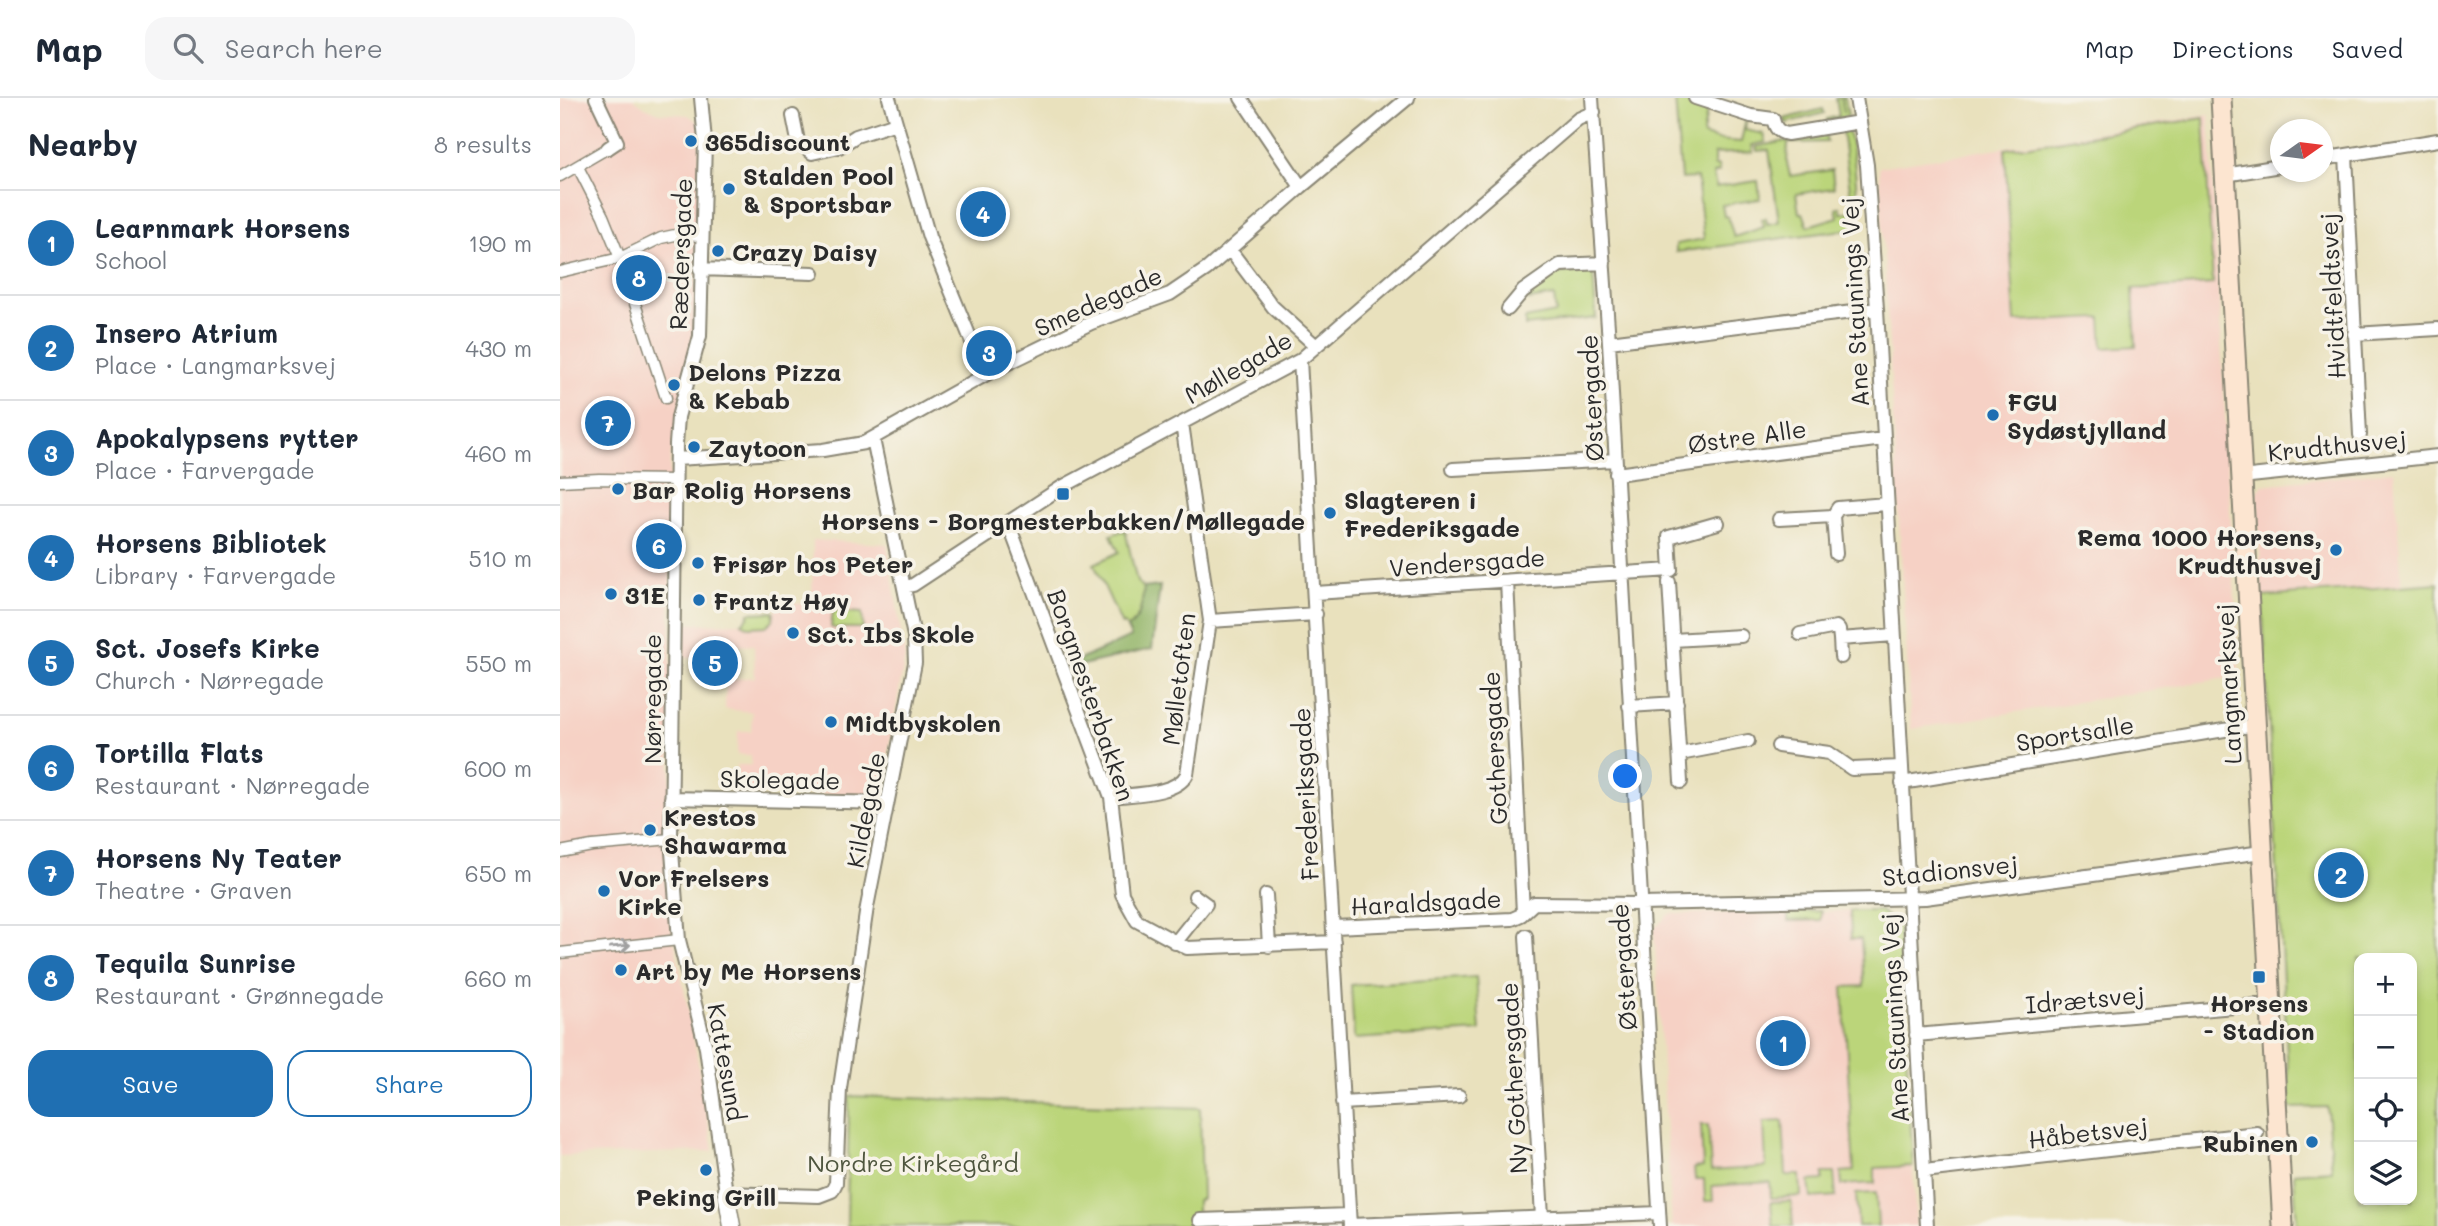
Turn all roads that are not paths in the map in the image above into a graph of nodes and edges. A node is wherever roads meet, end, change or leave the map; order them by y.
1 (596, 98) edge
2 (701, 98) edge
3 (889, 98) edge
4 (1241, 98) edge
5 (1408, 98) edge
6 (1592, 98) edge
7 (1695, 98) edge
8 (1856, 98) edge
9 (2221, 98) edge
10 (1594, 113) junction
11 (793, 116) dead end
12 (1860, 122) junction
13 (896, 123) junction
14 (2438, 140) edge
15 (608, 148) joint
16 (2346, 155) junction
17 (2333, 157) edge
18 (578, 167) junction
19 (2270, 168) edge
20 (2225, 175) junction
21 (560, 176) edge
22 (1301, 187) junction
23 (702, 236) junction
24 (1230, 250) junction
25 (620, 258) junction
26 (1604, 263) junction
27 (701, 269) junction
28 (560, 272) edge
29 (813, 274) dead end
30 (1508, 309) dead end
31 (1877, 309) junction
32 (2438, 329) edge
33 (2354, 334) junction
34 (1609, 342) junction
35 (1315, 345) junction
36 (1300, 360) junction
37 (985, 374) junction
38 (666, 398) dead end
39 (1182, 423) junction
40 (2360, 435) dead end
41 (873, 439) junction
42 (1883, 439) junction
43 (2438, 456) edge
44 (676, 459) junction
45 (1616, 467) junction
46 (1452, 469) dead end
47 (2241, 477) junction
48 (676, 480) junction
49 (560, 481) edge
50 (1886, 504) junction
51 (1833, 516) junction
52 (1779, 519) dead end
53 (1718, 523) dead end
54 (1006, 524) junction
55 (1836, 554) dead end
56 (1622, 574) junction
57 (1507, 581) junction
58 (1669, 582) dead end
59 (904, 587) junction
60 (1315, 593) junction
61 (1316, 614) junction
62 (1210, 621) junction
63 (1800, 634) dead end
64 (1894, 635) junction
65 (1741, 636) dead end
66 (1840, 639) junction
67 (1673, 640) junction
68 (1841, 657) dead end
69 (1676, 703) junction
70 (1629, 706) junction
71 (2255, 725) junction
72 (1748, 741) dead end
73 (1777, 746) dead end
74 (1680, 754) junction
75 (1901, 766) junction
76 (1681, 782) dead end
77 (1902, 783) junction
78 (1111, 797) junction
79 (671, 798) junction
80 (887, 803) junction
81 (671, 839) junction
82 (560, 852) edge
83 (2262, 852) junction
84 (1195, 895) dead end
85 (1266, 895) dead end
86 (1908, 898) junction
87 (1640, 904) junction
88 (1523, 913) junction
89 (1334, 927) junction
90 (1525, 936) dead end
91 (679, 940) junction
92 (1334, 942) junction
93 (1175, 943) junction
94 (1269, 946) junction
95 (560, 953) edge
96 (2257, 1005) dead end
97 (1916, 1035) junction
98 (1459, 1096) dead end
99 (1342, 1103) junction
100 (2257, 1133) dead end
101 (1924, 1171) junction
102 (726, 1193) junction
103 (1542, 1217) junction
104 (1659, 1219) edge
105 (1200, 1220) dead end
106 (1350, 1222) edge
107 (732, 1226) edge
108 (1927, 1226) edge
109 (2283, 1226) edge

1 - 15 street
2 - 23 street, Rædersgade
3 - 13 street
4 - 22 street
5 - 22 street, Smedegade
6 - 10 street, Østergade
7 - 12 street
8 - 12 street, Ane Staunings Vej
9 - 20 main road, Langmarksvej
10 - 26 street, Østergade
10 - 35 street, Møllegade
11 - 13 street
12 - 31 street, Ane Staunings Vej
13 - 37 street
14 - 16 street
15 - 18 street
16 - 17 street
16 - 33 street, Hvidtfeldtsvej
18 - 21 street
18 - 25 street
19 - 20 street
20 - 47 main road, Langmarksvej
22 - 24 street, Smedegade
23 - 25 street
23 - 27 street, Rædersgade
24 - 35 street
24 - 37 street, Smedegade
25 - 28 street
25 - 38 street
26 - 30 street
26 - 34 street, Østergade
27 - 29 street
27 - 44 street, Rædersgade
31 - 34 street
31 - 42 street, Ane Staunings Vej
32 - 33 street
33 - 40 street, Hvidtfeldtsvej
34 - 45 street, Østergade
35 - 36 street, Møllegade
36 - 39 street, Møllegade
36 - 60 street, Frederiksgade
37 - 41 street, Smedegade
39 - 54 street, Møllegade
39 - 62 street, Mølletoften
41 - 44 street, Smedegade
41 - 59 street, Kildegade
42 - 45 street, Østre Alle
42 - 50 street, Ane Staunings Vej
43 - 47 street, Krudthusvej
44 - 48 street, Nørregade
45 - 46 street, Østre Alle
45 - 56 street, Østergade
47 - 71 main road, Langmarksvej
48 - 49 street
48 - 79 street, Nørregade
50 - 51 street
50 - 64 street, Ane Staunings Vej
51 - 52 street
51 - 55 street
53 - 56 street
54 - 59 street, Møllegade
54 - 78 street, Borgmesterbakken
56 - 57 street, Vendersgade
56 - 70 street, Østergade
57 - 60 street, Vendersgade
57 - 88 street, Gothersgade
58 - 67 street
59 - 80 street, Kildegade
60 - 61 street, Frederiksgade
61 - 62 street
61 - 89 street, Frederiksgade
62 - 78 street, Mølletoften
63 - 66 street
64 - 66 street
64 - 75 street, Ane Staunings Vej
65 - 67 street
66 - 68 street
67 - 69 street
69 - 70 street
69 - 74 street
70 - 87 street, Østergade
71 - 77 street, Sportsalle
71 - 83 main road, Langmarksvej
72 - 74 street
73 - 75 street
74 - 76 street
75 - 77 street, Ane Staunings Vej
77 - 86 street, Ane Staunings Vej
78 - 93 street, Borgmesterbakken
79 - 80 street, Skolegade
79 - 81 street, Nørregade
80 - 102 street, Kildegade
81 - 82 street
81 - 91 street, Nørregade
83 - 86 street, Stadionsvej
83 - 109 main road, Langmarksvej
84 - 93 street
85 - 94 street
86 - 87 street, Stadionsvej
86 - 97 street, Ane Staunings Vej
87 - 88 street, Haraldsgade
87 - 104 street, Østergade
88 - 89 street, Haraldsgade
89 - 92 street, Frederiksgade
90 - 103 street, Ny Gothersgade
95 -> 91 street
91 - 102 street, Kattesund
92 - 94 street, Borgmesterbakken
92 - 99 street, Frederiksgade
93 - 94 street, Borgmesterbakken
96 - 97 street, Idrætsvej
97 - 101 street, Ane Staunings Vej
98 - 99 street
99 - 106 street, Frederiksgade
100 - 101 street, Håbetsvej
101 - 108 street, Ane Staunings Vej
102 - 107 street
103 - 104 street
103 - 106 street
105 - 106 street

